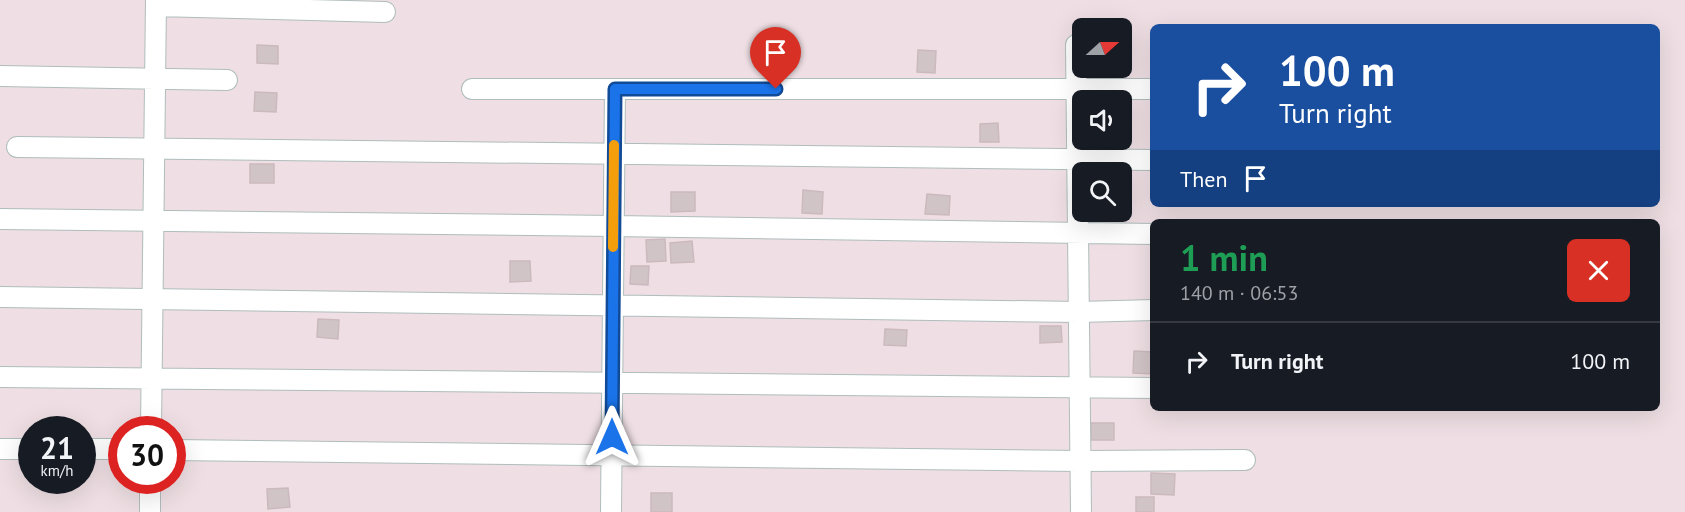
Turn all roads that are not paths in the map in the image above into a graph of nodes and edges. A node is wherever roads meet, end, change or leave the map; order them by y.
1 (156, 3) edge
2 (384, 12) dead end
3 (0, 76) edge
4 (1076, 78) edge
5 (155, 79) junction
6 (227, 80) dead end
7 (472, 89) dead end
8 (615, 89) junction
9 (1076, 89) junction
10 (1150, 89) edge
11 (17, 147) dead end
12 (154, 148) junction
13 (614, 153) junction
14 (1077, 160) junction
15 (1150, 160) edge
16 (0, 219) edge
17 (153, 222) junction
18 (614, 226) junction
19 (1078, 233) junction
20 (1150, 234) edge
21 (0, 297) edge
22 (152, 298) junction
23 (613, 304) junction
24 (1150, 310) edge
25 (1079, 312) junction
26 (0, 377) edge
27 (151, 378) junction
28 (612, 381) junction
29 (1080, 387) junction
30 (1150, 388) edge
31 (151, 416) edge
32 (0, 449) edge
33 (18, 449) edge
34 (186, 450) edge
35 (612, 455) junction
36 (1245, 460) dead end
37 (1080, 461) junction
38 (150, 494) edge
39 (150, 512) edge
40 (611, 512) edge
41 (1081, 512) edge

1 - 2 street
1 - 5 street
3 - 5 street
4 - 9 street
5 - 6 street
5 - 12 street
7 - 8 street
8 - 9 street
8 - 13 street
9 - 10 street
9 - 14 street
11 - 12 street
12 - 13 street
12 - 17 street
13 - 14 street
13 - 18 street
14 - 15 street
14 - 19 street
16 - 17 street
17 - 18 street
17 - 22 street
18 - 19 street
18 - 23 street
19 - 20 street
19 - 25 street
21 - 22 street
22 - 23 street
22 - 27 street
23 - 25 street
23 - 28 street
24 - 25 street
25 - 29 street
26 - 27 street
27 - 28 street
27 - 31 street
28 - 29 street
28 - 35 street
29 - 30 street
29 - 37 street
32 - 33 street
34 - 35 street
35 - 37 street
35 - 40 street
36 - 37 street
37 - 41 street
38 - 39 street

